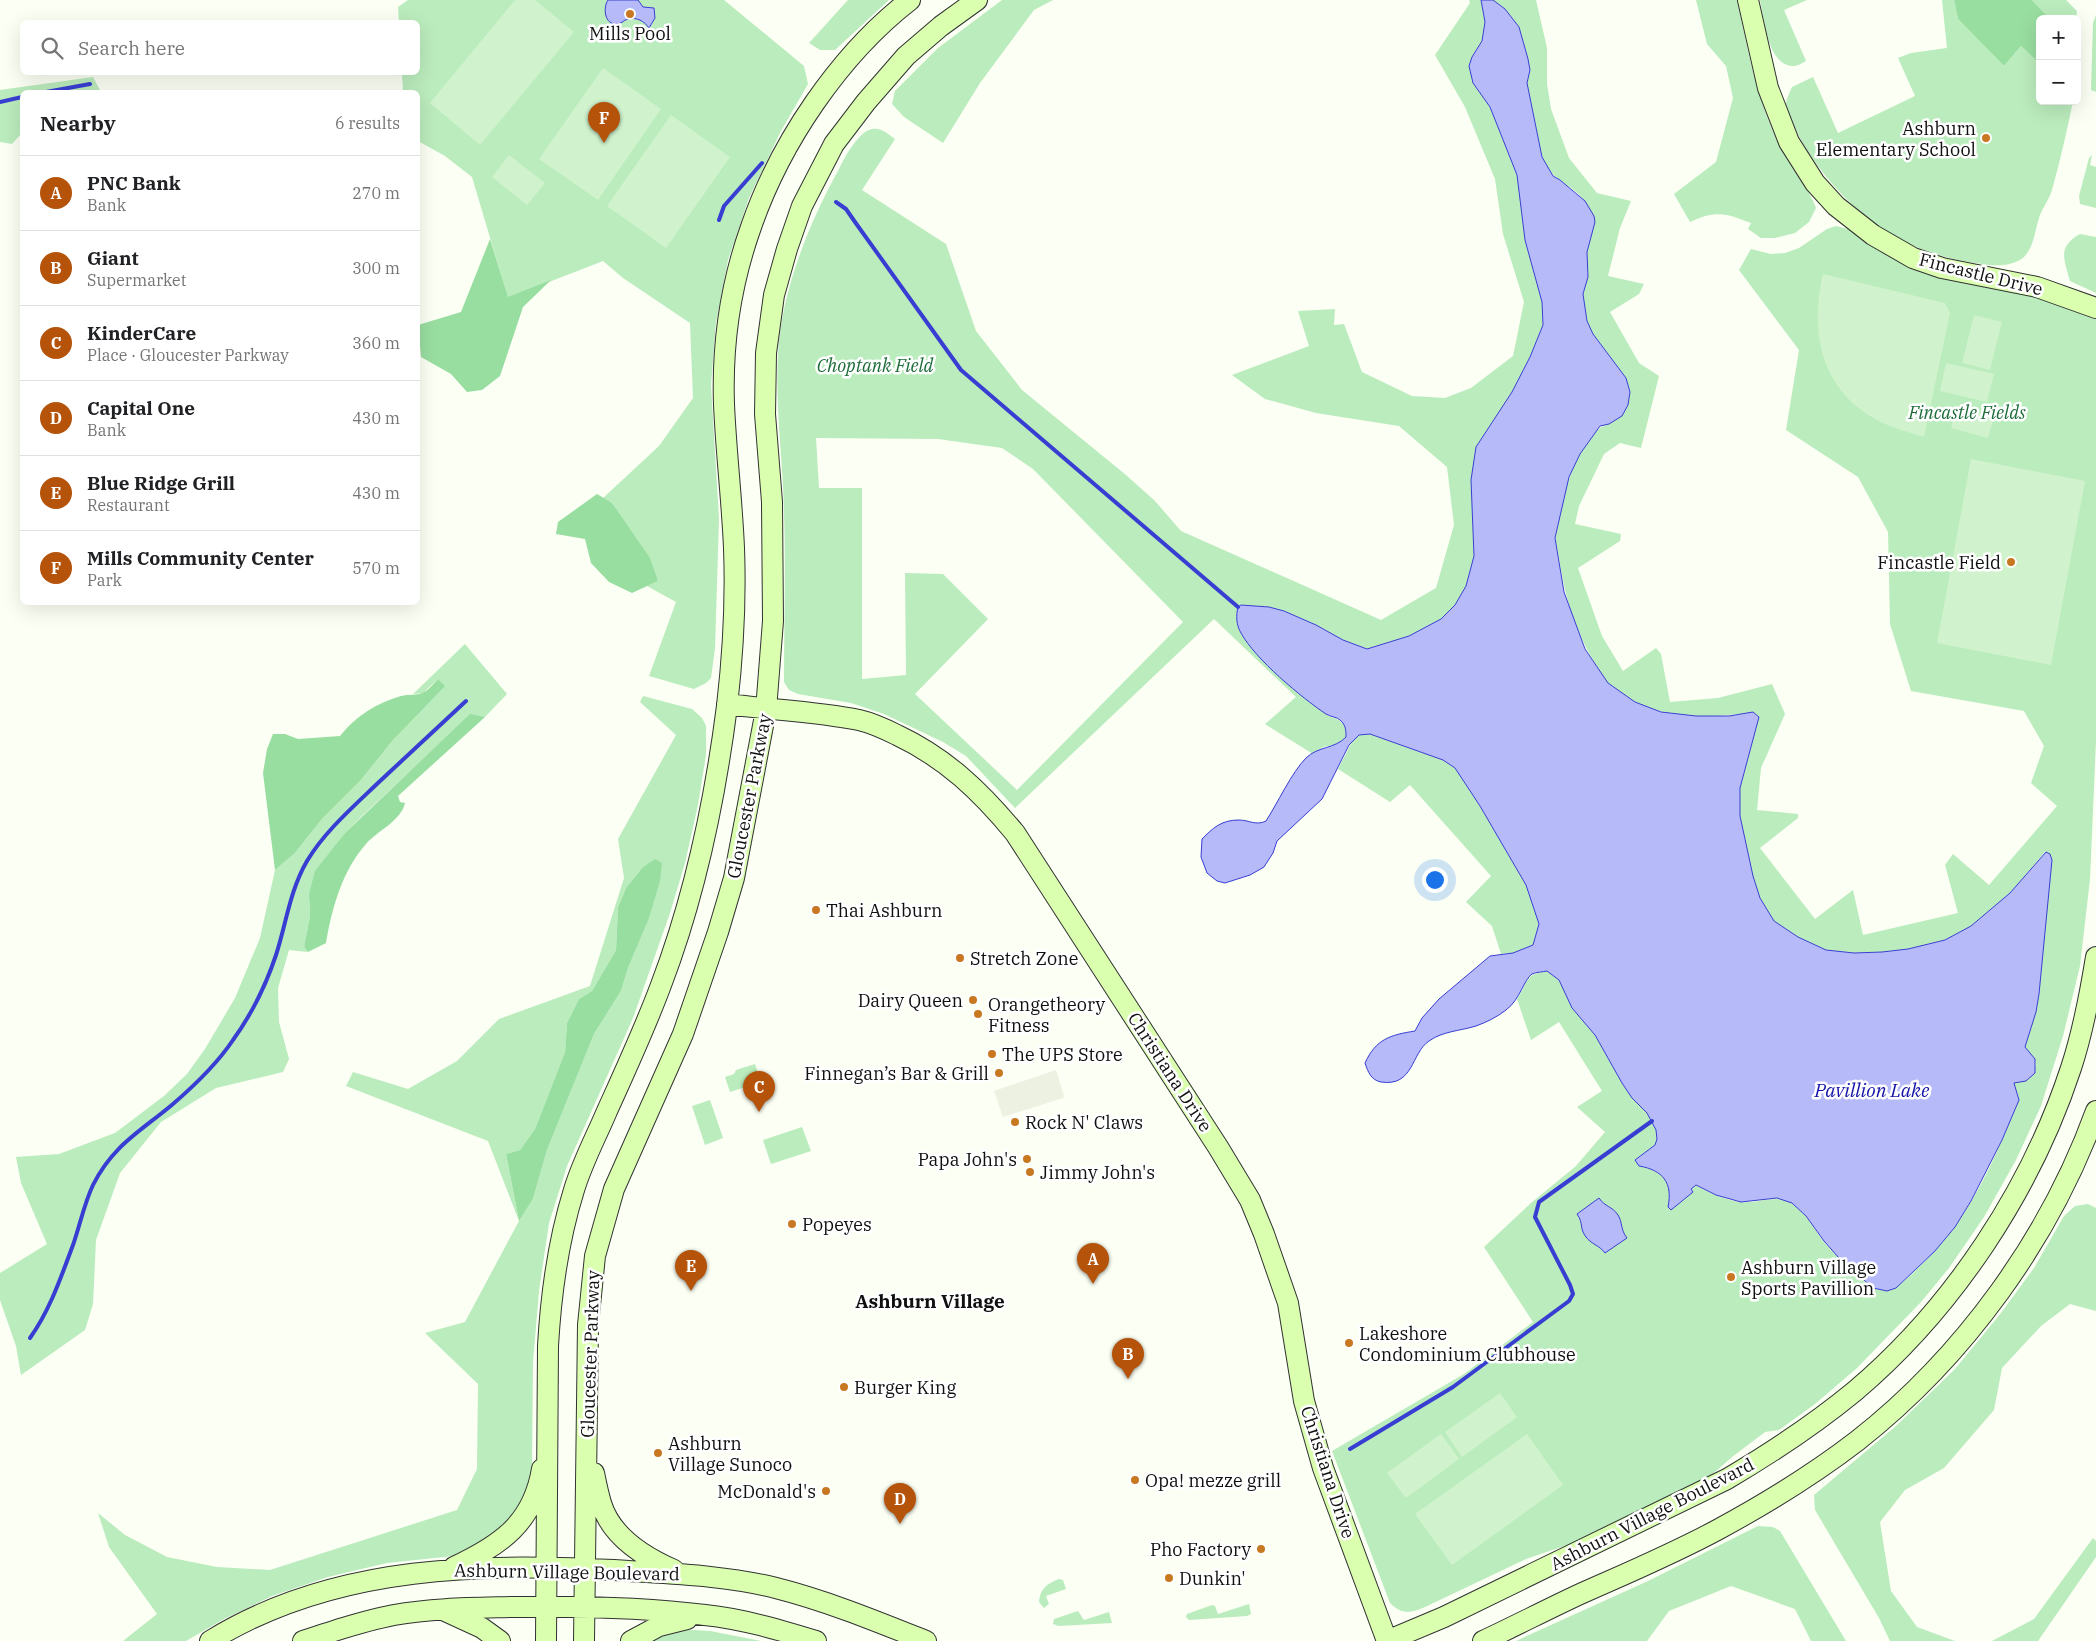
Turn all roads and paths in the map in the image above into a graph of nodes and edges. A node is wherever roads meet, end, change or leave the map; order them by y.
1 (910, 0) edge
2 (977, 0) edge
3 (1748, 0) edge
4 (2096, 308) edge
5 (727, 704) junction
6 (766, 710) junction
7 (2096, 957) edge
8 (2096, 1111) edge
9 (548, 1443) junction
10 (587, 1444) junction
11 (548, 1568) junction
12 (449, 1569) junction
13 (586, 1569) junction
14 (703, 1576) junction
15 (547, 1607) junction
16 (585, 1607) junction
17 (441, 1609) junction
18 (706, 1614) junction
19 (210, 1641) edge
20 (303, 1641) edge
21 (500, 1641) edge
22 (546, 1641) edge
23 (584, 1641) edge
24 (631, 1641) edge
25 (816, 1641) edge
26 (926, 1641) edge
27 (1387, 1641) edge
28 (1483, 1641) edge

1 - 5 main road, Gloucester Parkway
2 - 6 main road, Gloucester Parkway
3 - 4 main road, Fincastle Drive
5 - 6 main road, Christiana Drive
5 - 9 main road, Gloucester Parkway
6 - 10 main road, Gloucester Parkway
6 - 27 main road, Christiana Drive
7 - 27 main road, Ashburn Village Boulevard
8 - 28 main road
9 - 11 main road, Gloucester Parkway
9 - 12 main road
10 - 13 main road, Gloucester Parkway
10 - 14 main road
11 - 12 main road, Ashburn Village Boulevard
11 - 13 main road, Ashburn Village Boulevard
11 - 15 main road, Gloucester Parkway
12 - 19 main road, Ashburn Village Boulevard
13 - 14 main road, Ashburn Village Boulevard
13 - 16 main road, Gloucester Parkway
14 - 26 main road, Ashburn Village Boulevard
15 - 16 main road, Ashburn Village Boulevard
15 - 17 main road, Ashburn Village Boulevard
15 - 22 main road, Gloucester Parkway
16 - 18 main road, Ashburn Village Boulevard
16 - 23 main road, Gloucester Parkway
17 - 20 main road, Ashburn Village Boulevard
17 - 21 main road
18 - 24 main road
18 - 25 main road, Ashburn Village Boulevard

